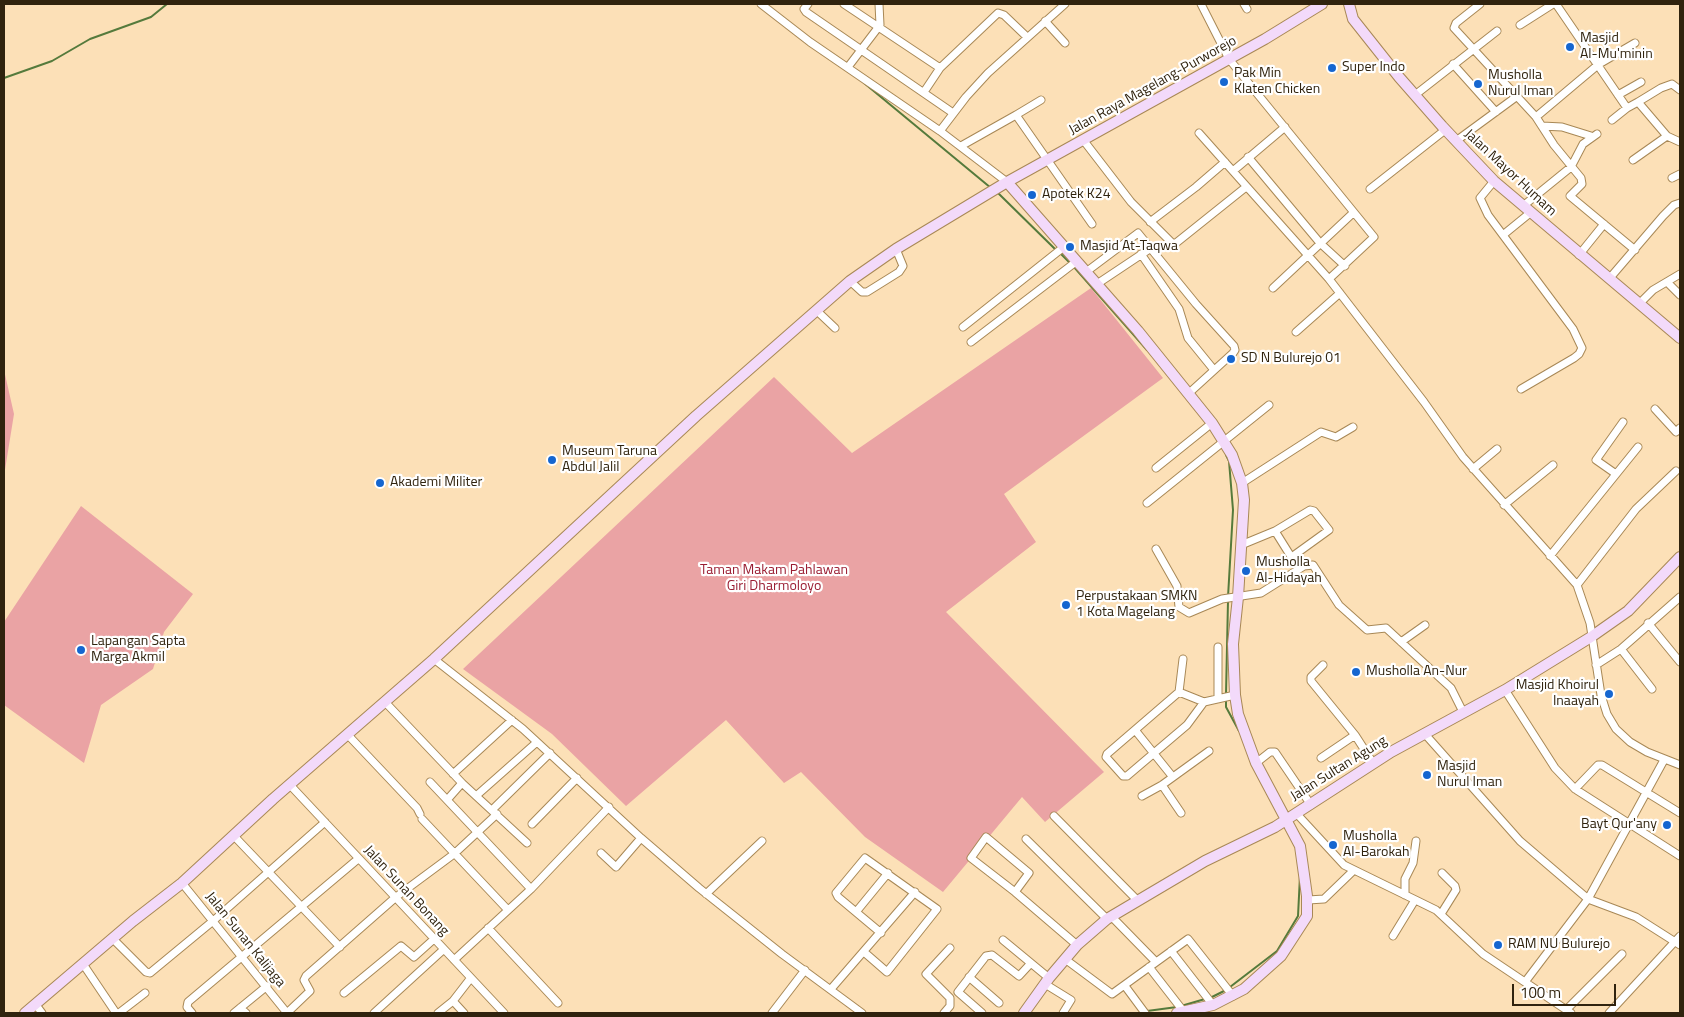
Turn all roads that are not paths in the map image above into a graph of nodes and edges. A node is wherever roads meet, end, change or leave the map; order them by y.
1 (761, 4) edge
2 (808, 4) edge
3 (844, 4) edge
4 (879, 4) edge
5 (1065, 4) edge
6 (1201, 4) edge
7 (1322, 4) edge
8 (1349, 4) edge
9 (1480, 4) edge
10 (1554, 4) edge
11 (1046, 21) junction
12 (1520, 24) dead end
13 (877, 28) junction
14 (1497, 31) dead end
15 (1027, 36) junction
16 (1066, 43) dead end
17 (1635, 43) dead end
18 (1472, 49) junction
19 (861, 50) junction
20 (1229, 58) junction
21 (1453, 64) junction
22 (1599, 64) junction
23 (848, 67) junction
24 (940, 68) junction
25 (1640, 82) dead end
26 (1680, 90) edge
27 (924, 92) junction
28 (1415, 95) junction
29 (1618, 95) junction
30 (1516, 97) junction
31 (1041, 100) dead end
32 (1638, 102) junction
33 (1627, 108) junction
34 (1496, 112) junction
35 (953, 113) junction
36 (1016, 115) junction
37 (1536, 117) junction
38 (1612, 120) dead end
39 (1542, 126) junction
40 (1285, 127) junction
41 (1444, 130) junction
42 (940, 131) junction
43 (1200, 133) dead end
44 (1667, 136) junction
45 (1084, 141) junction
46 (1456, 141) junction
47 (1680, 142) edge
48 (961, 146) junction
49 (1248, 157) junction
50 (1633, 160) dead end
51 (1047, 162) junction
52 (1225, 162) junction
53 (1571, 166) junction
54 (1233, 171) junction
55 (1680, 174) edge
56 (1672, 178) dead end
57 (1494, 181) junction
58 (1002, 186) junction
59 (1246, 187) junction
60 (1370, 189) dead end
61 (1680, 203) edge
62 (1526, 210) junction
63 (1354, 213) junction
64 (1150, 222) junction
65 (1092, 224) dead end
66 (1604, 224) junction
67 (1503, 235) junction
68 (1320, 243) junction
69 (1151, 248) junction
70 (896, 249) junction
71 (1060, 250) junction
72 (1635, 250) junction
73 (1141, 254) junction
74 (1578, 255) junction
75 (1308, 256) junction
76 (1074, 263) junction
77 (1345, 266) junction
78 (1086, 272) junction
79 (1680, 274) edge
80 (1329, 279) junction
81 (1609, 279) junction
82 (850, 281) junction
83 (1667, 282) junction
84 (1097, 284) junction
85 (1273, 288) dead end
86 (1340, 293) junction
87 (1680, 295) edge
88 (1639, 304) junction
89 (816, 310) junction
90 (963, 327) dead end
91 (835, 328) dead end
92 (1296, 332) dead end
93 (1680, 338) edge
94 (971, 342) dead end
95 (1214, 370) junction
96 (1521, 390) dead end
97 (1188, 394) junction
98 (1269, 405) dead end
99 (1655, 409) dead end
100 (1623, 422) dead end
101 (1211, 424) junction
102 (1353, 427) dead end
103 (1680, 428) edge
104 (1220, 443) junction
105 (1638, 447) dead end
106 (1497, 449) dead end
107 (1554, 465) dead end
108 (1156, 468) dead end
109 (1473, 469) junction
110 (1676, 471) dead end
111 (1616, 474) junction
112 (1242, 483) junction
113 (1147, 503) dead end
114 (1504, 505) junction
115 (1275, 531) junction
116 (1241, 545) junction
117 (1156, 549) dead end
118 (1550, 556) junction
119 (1680, 557) edge
120 (1577, 585) junction
121 (1680, 596) edge
122 (1233, 598) junction
123 (1648, 623) junction
124 (1426, 625) dead end
125 (1591, 637) junction
126 (1401, 642) junction
127 (1218, 647) dead end
128 (1621, 649) junction
129 (434, 659) junction
130 (1183, 659) dead end
131 (1680, 662) edge
132 (1323, 665) dead end
133 (1596, 665) junction
134 (1652, 689) dead end
135 (1505, 690) junction
136 (1180, 692) junction
137 (1227, 697) junction
138 (385, 702) junction
139 (1204, 702) junction
140 (1463, 712) junction
141 (512, 720) junction
142 (1135, 730) junction
143 (1424, 733) junction
144 (347, 734) junction
145 (1355, 735) junction
146 (538, 742) junction
147 (1209, 751) dead end
148 (1155, 752) junction
149 (550, 753) junction
150 (1321, 758) dead end
151 (1664, 760) junction
152 (1256, 763) junction
153 (1373, 763) junction
154 (1680, 766) edge
155 (453, 774) junction
156 (1172, 776) junction
157 (577, 778) junction
158 (430, 782) dead end
159 (462, 783) junction
160 (290, 785) junction
161 (1162, 785) junction
162 (1574, 788) junction
163 (1646, 792) junction
164 (476, 796) junction
165 (1142, 796) dead end
166 (447, 800) junction
167 (1310, 805) junction
168 (609, 807) junction
169 (495, 812) junction
170 (1182, 813) dead end
171 (1296, 813) junction
172 (1680, 813) edge
173 (1054, 816) dead end
174 (324, 822) junction
175 (1281, 823) junction
176 (532, 824) dead end
177 (1629, 825) junction
178 (477, 832) junction
179 (234, 836) junction
180 (641, 838) junction
181 (1026, 839) dead end
182 (762, 841) dead end
183 (1416, 841) dead end
184 (526, 843) dead end
185 (601, 853) dead end
186 (454, 854) junction
187 (1680, 856) edge
188 (358, 859) junction
189 (1353, 871) junction
190 (269, 873) junction
191 (888, 873) junction
192 (1442, 873) dead end
193 (182, 884) junction
194 (531, 889) junction
195 (915, 892) junction
196 (1015, 892) junction
197 (706, 894) junction
198 (1405, 895) junction
199 (396, 897) junction
200 (1588, 898) junction
201 (1308, 900) junction
202 (1415, 900) junction
203 (1138, 901) junction
204 (302, 907) junction
205 (508, 909) junction
206 (856, 912) junction
207 (1441, 914) junction
208 (1109, 918) junction
209 (214, 922) junction
210 (488, 928) junction
211 (881, 933) junction
212 (1392, 936) dead end
213 (112, 938) junction
214 (434, 939) junction
215 (1003, 940) dead end
216 (1679, 941) edge
217 (1077, 945) junction
218 (340, 947) junction
219 (950, 948) dead end
220 (444, 950) junction
221 (1172, 951) junction
222 (864, 952) junction
223 (1622, 954) dead end
224 (244, 957) junction
225 (1065, 959) junction
226 (454, 960) junction
227 (1031, 963) junction
228 (83, 964) junction
229 (1152, 964) junction
230 (805, 970) junction
231 (969, 977) junction
232 (470, 979) junction
233 (1047, 981) junction
234 (1525, 982) junction
235 (267, 986) junction
236 (1124, 986) junction
237 (831, 989) junction
238 (145, 992) dead end
239 (344, 992) dead end
240 (1233, 996) junction
241 (453, 1001) junction
242 (558, 1003) dead end
243 (999, 1003) dead end
244 (1213, 1005) junction
245 (39, 1009) edge
246 (243, 1010) edge
247 (1569, 1012) edge
248 (25, 1013) edge
249 (118, 1013) edge
250 (192, 1013) edge
251 (234, 1013) edge
252 (287, 1013) edge
253 (374, 1013) edge
254 (438, 1013) edge
255 (464, 1013) edge
256 (504, 1013) edge
257 (772, 1013) edge
258 (862, 1013) edge
259 (944, 1013) edge
260 (982, 1013) edge
261 (1024, 1013) edge
262 (1063, 1013) edge
263 (1145, 1013) edge
264 (1180, 1013) edge
265 (1608, 1013) edge

1 - 23 street
2 - 19 street
3 - 13 street
4 - 13 street
5 - 11 street
6 - 20 street
7 - 20 main road, Jalan Raya Magelang-Purworejo
8 - 28 main road, Jalan Mayor Humam
9 - 18 street
10 - 12 street
10 - 22 street
11 - 15 street
11 - 16 street
13 - 19 street
13 - 24 street
14 - 18 street
15 - 24 street
15 - 35 street
17 - 22 street
18 - 21 street
18 - 30 street
19 - 23 street
19 - 27 street
20 - 40 street
20 - 45 main road, Jalan Raya Magelang-Purworejo
21 - 28 street
21 - 34 street
22 - 29 street
22 - 37 street
23 - 42 street
24 - 27 street
25 - 29 street
26 - 32 street
27 - 35 street
28 - 41 main road, Jalan Mayor Humam
29 - 33 street
30 - 34 street
30 - 37 street
31 - 36 street
32 - 33 street
32 - 44 street
33 - 38 street
34 - 46 street
35 - 42 street
36 - 48 street
36 - 51 street
37 - 39 street
39 - 53 street
39 - 53 street
40 - 49 street
40 - 63 street
41 - 46 main road, Jalan Mayor Humam
41 - 60 street
42 - 48 street
43 - 52 street
44 - 47 street
44 - 50 street
45 - 51 main road, Jalan Raya Magelang-Purworejo
45 - 64 street
46 - 57 main road, Jalan Mayor Humam
48 - 58 street
49 - 54 street
49 - 68 street
51 - 58 main road, Jalan Raya Magelang-Purworejo
51 - 65 street
52 - 54 street
52 - 64 street
53 - 62 street
53 - 66 street
54 - 59 street
55 - 56 street
57 - 62 main road, Jalan Mayor Humam
57 - 67 street
58 - 70 main road, Jalan Raya Magelang-Purworejo
58 - 71 main road
59 - 64 street
59 - 75 street
61 - 72 street
62 - 67 street
62 - 74 main road, Jalan Mayor Humam
63 - 68 street
63 - 77 street
66 - 72 street
66 - 74 street
67 - 96 street
68 - 75 street
68 - 77 street
69 - 73 street
69 - 78 street
69 - 95 street
70 - 82 main road, Jalan Raya Magelang-Purworejo
70 - 82 street
71 - 76 main road
71 - 90 street
72 - 81 street
73 - 84 street
73 - 95 street
74 - 81 main road, Jalan Mayor Humam
75 - 80 street
75 - 85 street
76 - 78 main road
76 - 94 street
77 - 80 street
78 - 84 main road
79 - 83 street
80 - 86 street
81 - 88 main road, Jalan Mayor Humam
82 - 89 main road, Jalan Raya Magelang-Purworejo
83 - 87 street
83 - 88 street
84 - 97 main road
86 - 92 street
86 - 109 street
88 - 93 main road, Jalan Mayor Humam
89 - 91 street
89 - 129 main road, Jalan Raya Magelang-Purworejo
95 - 97 street
97 - 101 main road
98 - 104 street
99 - 103 street
100 - 111 street
101 - 104 main road
101 - 108 street
102 - 112 street
104 - 112 main road
104 - 113 street
105 - 111 street
106 - 109 street
107 - 114 street
109 - 114 street
110 - 120 street
111 - 118 street
112 - 116 main road
114 - 118 street
115 - 115 street
115 - 116 street
116 - 122 main road
117 - 122 street
118 - 120 street
119 - 125 main road, Jalan Sultan Agung
120 - 125 street
121 - 123 street
122 - 126 street
122 - 137 main road
123 - 128 street
123 - 131 street
124 - 126 street
125 - 133 street
125 - 135 main road, Jalan Sultan Agung
126 - 140 street
127 - 137 street
128 - 133 street
128 - 134 street
129 - 138 main road, Jalan Raya Magelang-Purworejo
129 - 141 street
130 - 136 street
132 - 145 street
133 - 151 street
135 - 140 main road, Jalan Sultan Agung
135 - 162 street
136 - 139 street
136 - 142 street
137 - 139 street
137 - 152 main road
138 - 144 main road, Jalan Raya Magelang-Purworejo
138 - 155 street
139 - 148 street
140 - 143 main road, Jalan Sultan Agung
141 - 146 street
141 - 155 street
142 - 148 street
142 - 148 street
143 - 153 main road, Jalan Sultan Agung
143 - 200 street
144 - 160 main road, Jalan Raya Magelang-Purworejo
144 - 186 street
145 - 150 street
145 - 153 street
146 - 149 street
146 - 164 street
147 - 156 street
148 - 156 street
149 - 157 street
149 - 169 street
151 - 154 street
151 - 163 street
152 - 167 street
152 - 175 main road
153 - 167 main road, Jalan Sultan Agung
155 - 159 street
156 - 161 street
157 - 168 street
157 - 176 street
158 - 166 street
159 - 164 street
159 - 166 street
160 - 174 street, Jalan Sunan Bonang
160 - 179 main road, Jalan Raya Magelang-Purworejo
161 - 165 street
161 - 170 street
162 - 163 street
162 - 177 street
163 - 172 street
163 - 177 street
164 - 169 street
166 - 178 street
167 - 171 main road, Jalan Sultan Agung
168 - 180 street
168 - 194 street
169 - 178 street
169 - 184 street
171 - 175 main road, Jalan Sultan Agung
171 - 189 street
173 - 203 street
174 - 188 street, Jalan Sunan Bonang
174 - 190 street
175 - 201 main road
175 - 203 main road, Jalan Sultan Agung
177 - 187 street
177 - 200 street
178 - 186 street
178 - 194 street
179 - 190 street
179 - 193 main road, Jalan Raya Magelang-Purworejo
180 - 185 street
180 - 197 street
181 - 208 street
182 - 197 street
183 - 198 street
186 - 199 street
186 - 205 street
188 - 199 street, Jalan Sunan Bonang
188 - 204 street
189 - 198 street
189 - 201 street
190 - 204 street
190 - 209 street
191 - 195 street
191 - 206 street
191 - 206 street
192 - 207 street
193 - 209 street, Jalan Sunan Kalijaga
193 - 213 main road, Jalan Raya Magelang-Purworejo
194 - 205 street
195 - 211 street
195 - 222 street
196 - 196 street
196 - 217 street
197 - 230 street
198 - 202 street
199 - 214 street, Jalan Sunan Bonang
199 - 218 street
200 - 216 street
200 - 234 street
201 - 240 main road
202 - 207 street
202 - 212 street
203 - 208 main road, Jalan Sultan Agung
204 - 218 street
204 - 224 street
205 - 210 street
206 - 211 street
207 - 234 street
208 - 217 main road, Jalan Sultan Agung
208 - 229 street
209 - 213 street
209 - 224 street, Jalan Sunan Kalijaga
210 - 226 street
210 - 242 street
211 - 222 street
213 - 228 main road, Jalan Raya Magelang-Purworejo
214 - 220 street, Jalan Sunan Bonang
214 - 239 street
215 - 227 street
216 - 265 street
217 - 225 main road, Jalan Sultan Agung
218 - 252 street
219 - 259 street
220 - 226 street, Jalan Sunan Bonang
220 - 253 street
221 - 229 street
221 - 240 street
221 - 244 street
222 - 237 street
223 - 247 street
224 - 235 street, Jalan Sunan Kalijaga
224 - 250 street
225 - 233 main road, Jalan Sultan Agung
225 - 236 street
226 - 232 street, Jalan Sunan Bonang
227 - 231 street
227 - 233 street
228 - 245 main road, Jalan Raya Magelang-Purworejo
228 - 249 street
229 - 236 street
229 - 264 street
230 - 237 street
230 - 257 street
231 - 243 street
231 - 260 street
232 - 241 street
232 - 256 street, Jalan Sunan Bonang
233 - 261 main road, Jalan Sultan Agung
233 - 262 street
234 - 247 street
235 - 246 street
235 - 252 street, Jalan Sunan Kalijaga
236 - 263 street
237 - 258 street
238 - 249 street
240 - 244 main road
241 - 254 street
241 - 255 street
244 - 264 main road
245 - 248 main road, Jalan Raya Magelang-Purworejo
246 - 251 street

